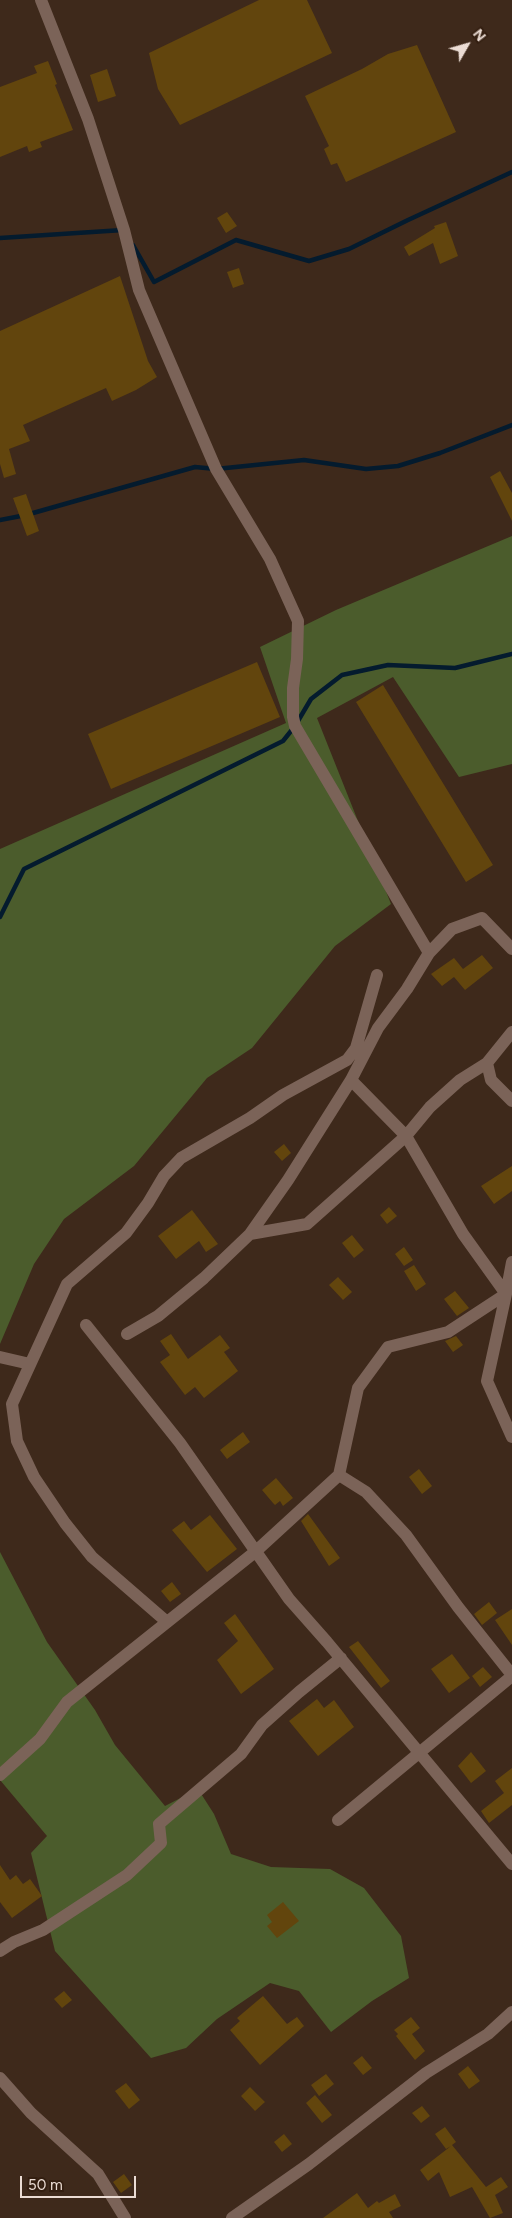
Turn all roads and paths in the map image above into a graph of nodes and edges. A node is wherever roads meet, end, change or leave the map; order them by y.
1 (41, 0) edge
2 (512, 949) edge
3 (429, 953) junction
4 (378, 974) dead end
5 (512, 1032) edge
6 (487, 1063) junction
7 (351, 1080) junction
8 (512, 1101) edge
9 (406, 1136) junction
10 (250, 1234) junction
11 (512, 1262) edge
12 (506, 1294) junction
13 (86, 1325) dead end
14 (127, 1334) dead end
15 (0, 1357) edge
16 (30, 1364) junction
17 (512, 1437) edge
18 (339, 1475) junction
19 (255, 1552) junction
20 (167, 1622) junction
21 (341, 1658) junction
22 (512, 1676) edge
23 (0, 1775) edge
24 (338, 1820) dead end
25 (512, 1864) edge
26 (0, 1951) edge
27 (512, 2012) edge
28 (0, 2078) edge
29 (125, 2218) edge
30 (232, 2218) edge

1 - 3 street
2 - 3 street
3 - 7 street
4 - 16 street
5 - 6 street
6 - 8 street
6 - 9 street
7 - 9 street
7 - 10 street
9 - 10 street
9 - 12 street
10 - 14 street
11 - 12 street
12 - 17 street
12 - 18 street
13 - 19 street
15 - 16 street
16 - 20 street
18 - 19 street
18 - 22 street
19 - 20 street
19 - 21 street
20 - 23 street
21 - 25 street
21 - 26 street
22 - 24 street
27 - 30 street
28 - 29 street

